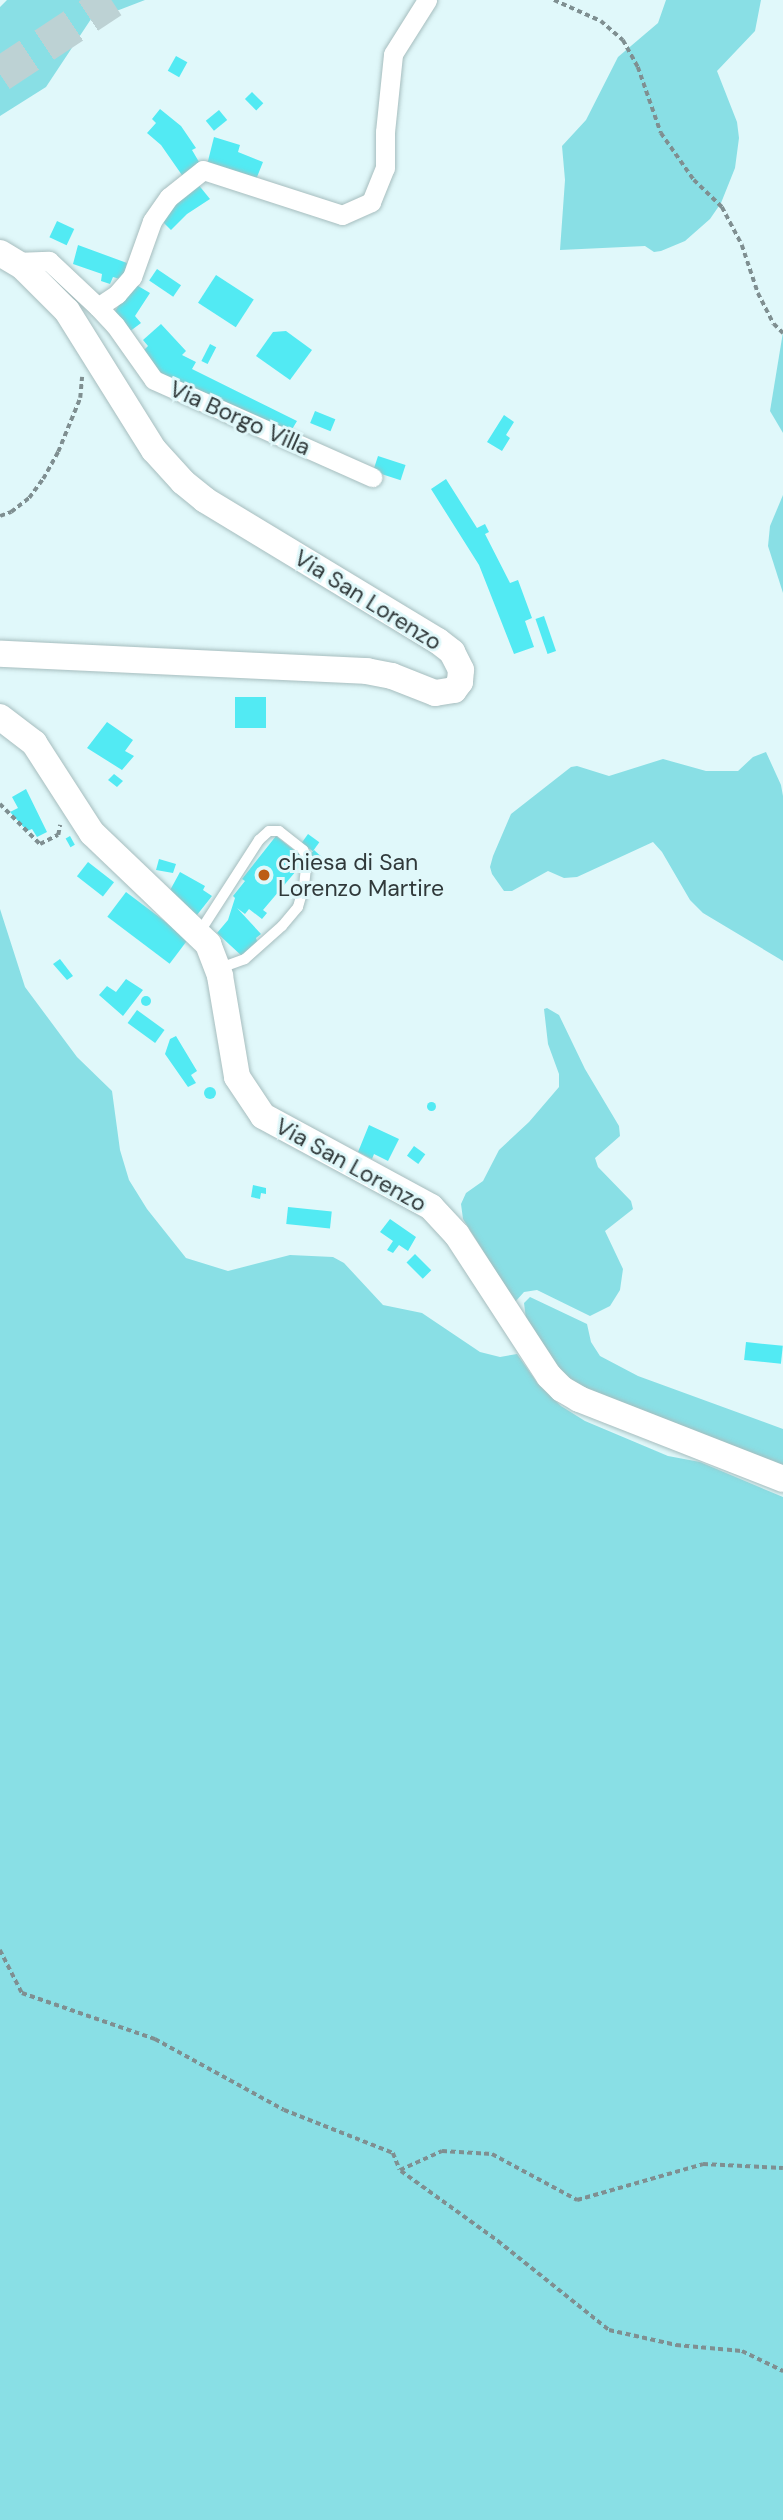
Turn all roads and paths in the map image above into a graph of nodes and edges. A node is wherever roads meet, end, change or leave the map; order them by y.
1 (428, 0) edge
2 (554, 0) edge
3 (8, 257) edge
4 (98, 307) junction
5 (783, 333) edge
6 (83, 375) dead end
7 (372, 477) dead end
8 (0, 516) edge
9 (0, 654) edge
10 (0, 717) edge
11 (64, 792) junction
12 (0, 804) edge
13 (199, 933) junction
14 (218, 969) junction
15 (783, 1479) edge
16 (0, 1950) edge
17 (783, 2168) edge
18 (400, 2170) junction
19 (783, 2371) edge

1 - 4 street
2 - 5 path
3 - 4 street, Via Borgo Villa
3 - 9 street, Via San Lorenzo
4 - 7 street, Via Borgo Villa
6 - 8 path
10 - 11 street, Via San Lorenzo
11 - 12 path
11 - 13 street, Via San Lorenzo
13 - 14 street, Via San Lorenzo
13 - 14 lane
14 - 15 street, Via San Lorenzo
16 - 18 path
17 - 18 path
18 - 19 path

